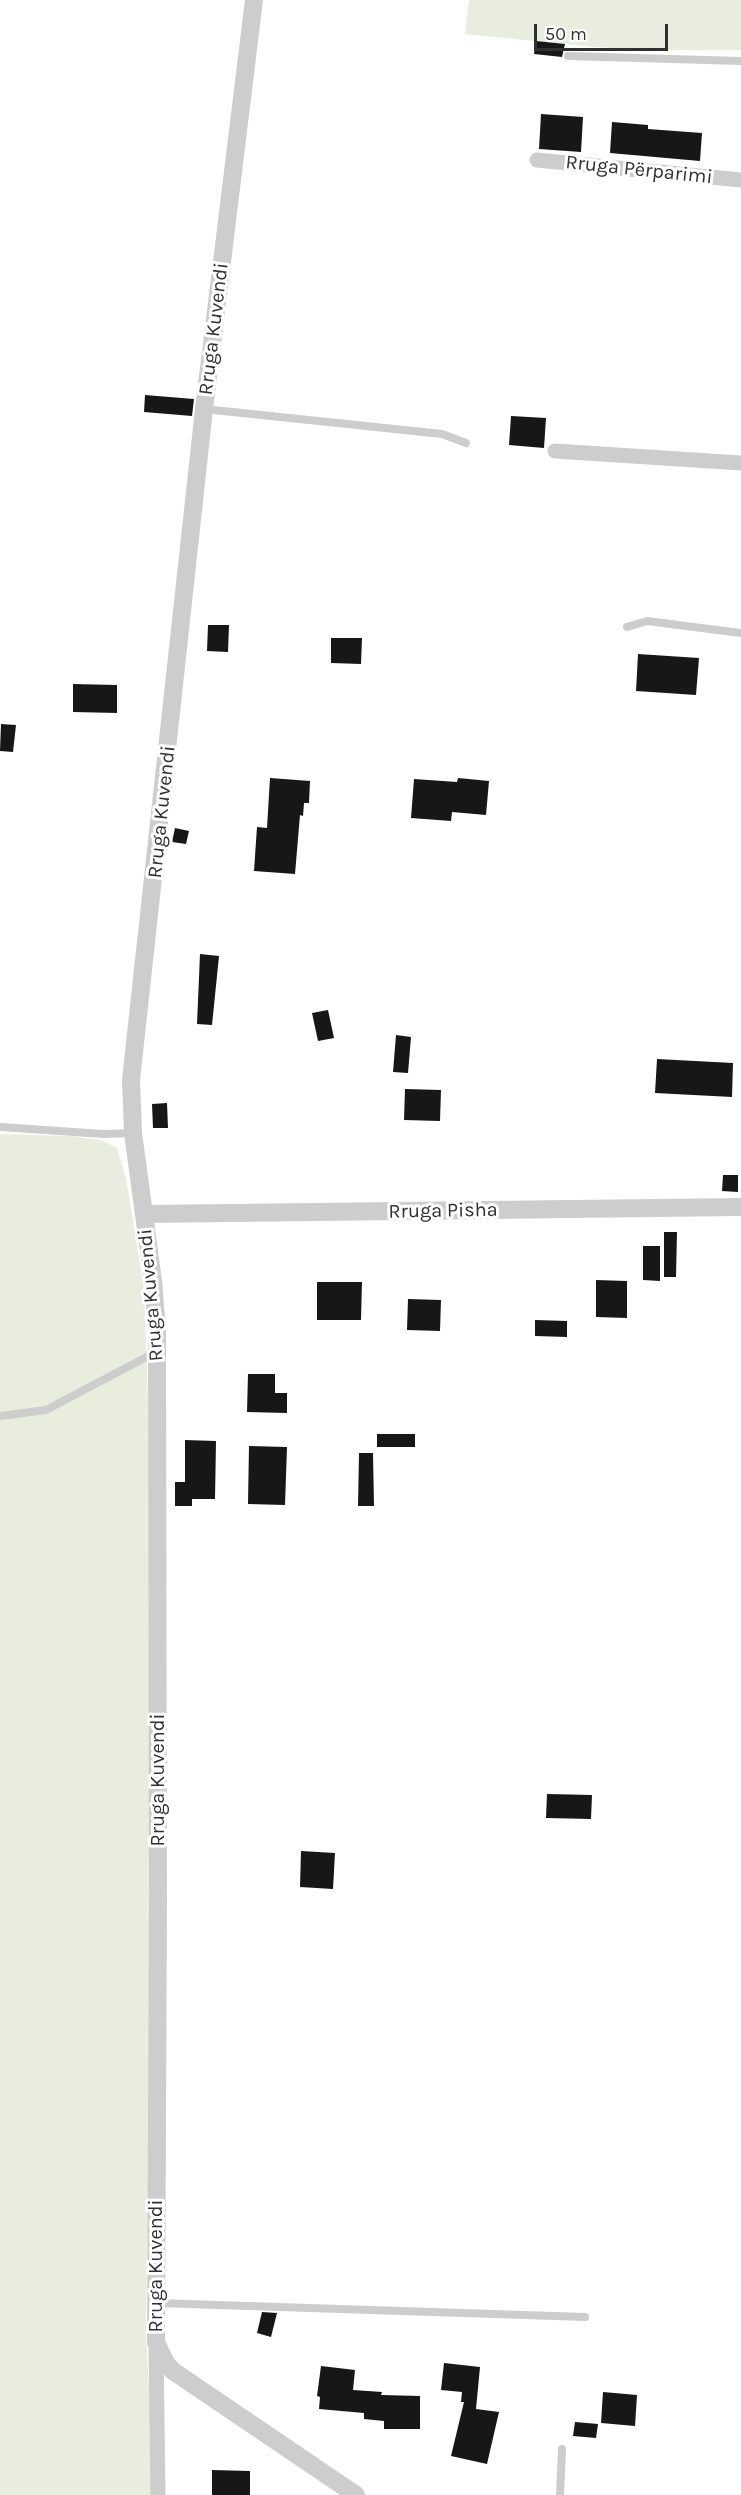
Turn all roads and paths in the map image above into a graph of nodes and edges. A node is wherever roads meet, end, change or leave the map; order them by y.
1 (254, 0) edge
2 (568, 56) dead end
3 (741, 61) edge
4 (537, 160) dead end
5 (741, 180) edge
6 (204, 409) junction
7 (466, 443) dead end
8 (555, 451) dead end
9 (741, 463) edge
10 (627, 627) dead end
11 (741, 633) edge
12 (0, 1127) edge
13 (133, 1133) junction
14 (741, 1207) edge
15 (145, 1214) junction
16 (157, 1352) junction
17 (0, 1416) edge
18 (155, 2303) junction
19 (585, 2317) dead end
20 (156, 2342) junction
21 (562, 2449) dead end
22 (158, 2495) edge
23 (356, 2495) edge
24 (560, 2495) edge

1 - 6 street, Rruga Kuvendi
2 - 3 lane
4 - 5 street, Rruga Përparimi
6 - 7 lane
6 - 13 street, Rruga Kuvendi
8 - 9 street
10 - 11 lane
12 - 13 lane
13 - 15 street, Rruga Kuvendi
14 - 15 street, Rruga Pisha
15 - 16 street, Rruga Kuvendi
16 - 17 lane
16 - 18 street, Rruga Kuvendi
18 - 19 lane
18 - 20 street, Rruga Kuvendi
20 - 22 street
20 - 23 street, Rruga Kuvendi
21 - 24 lane

